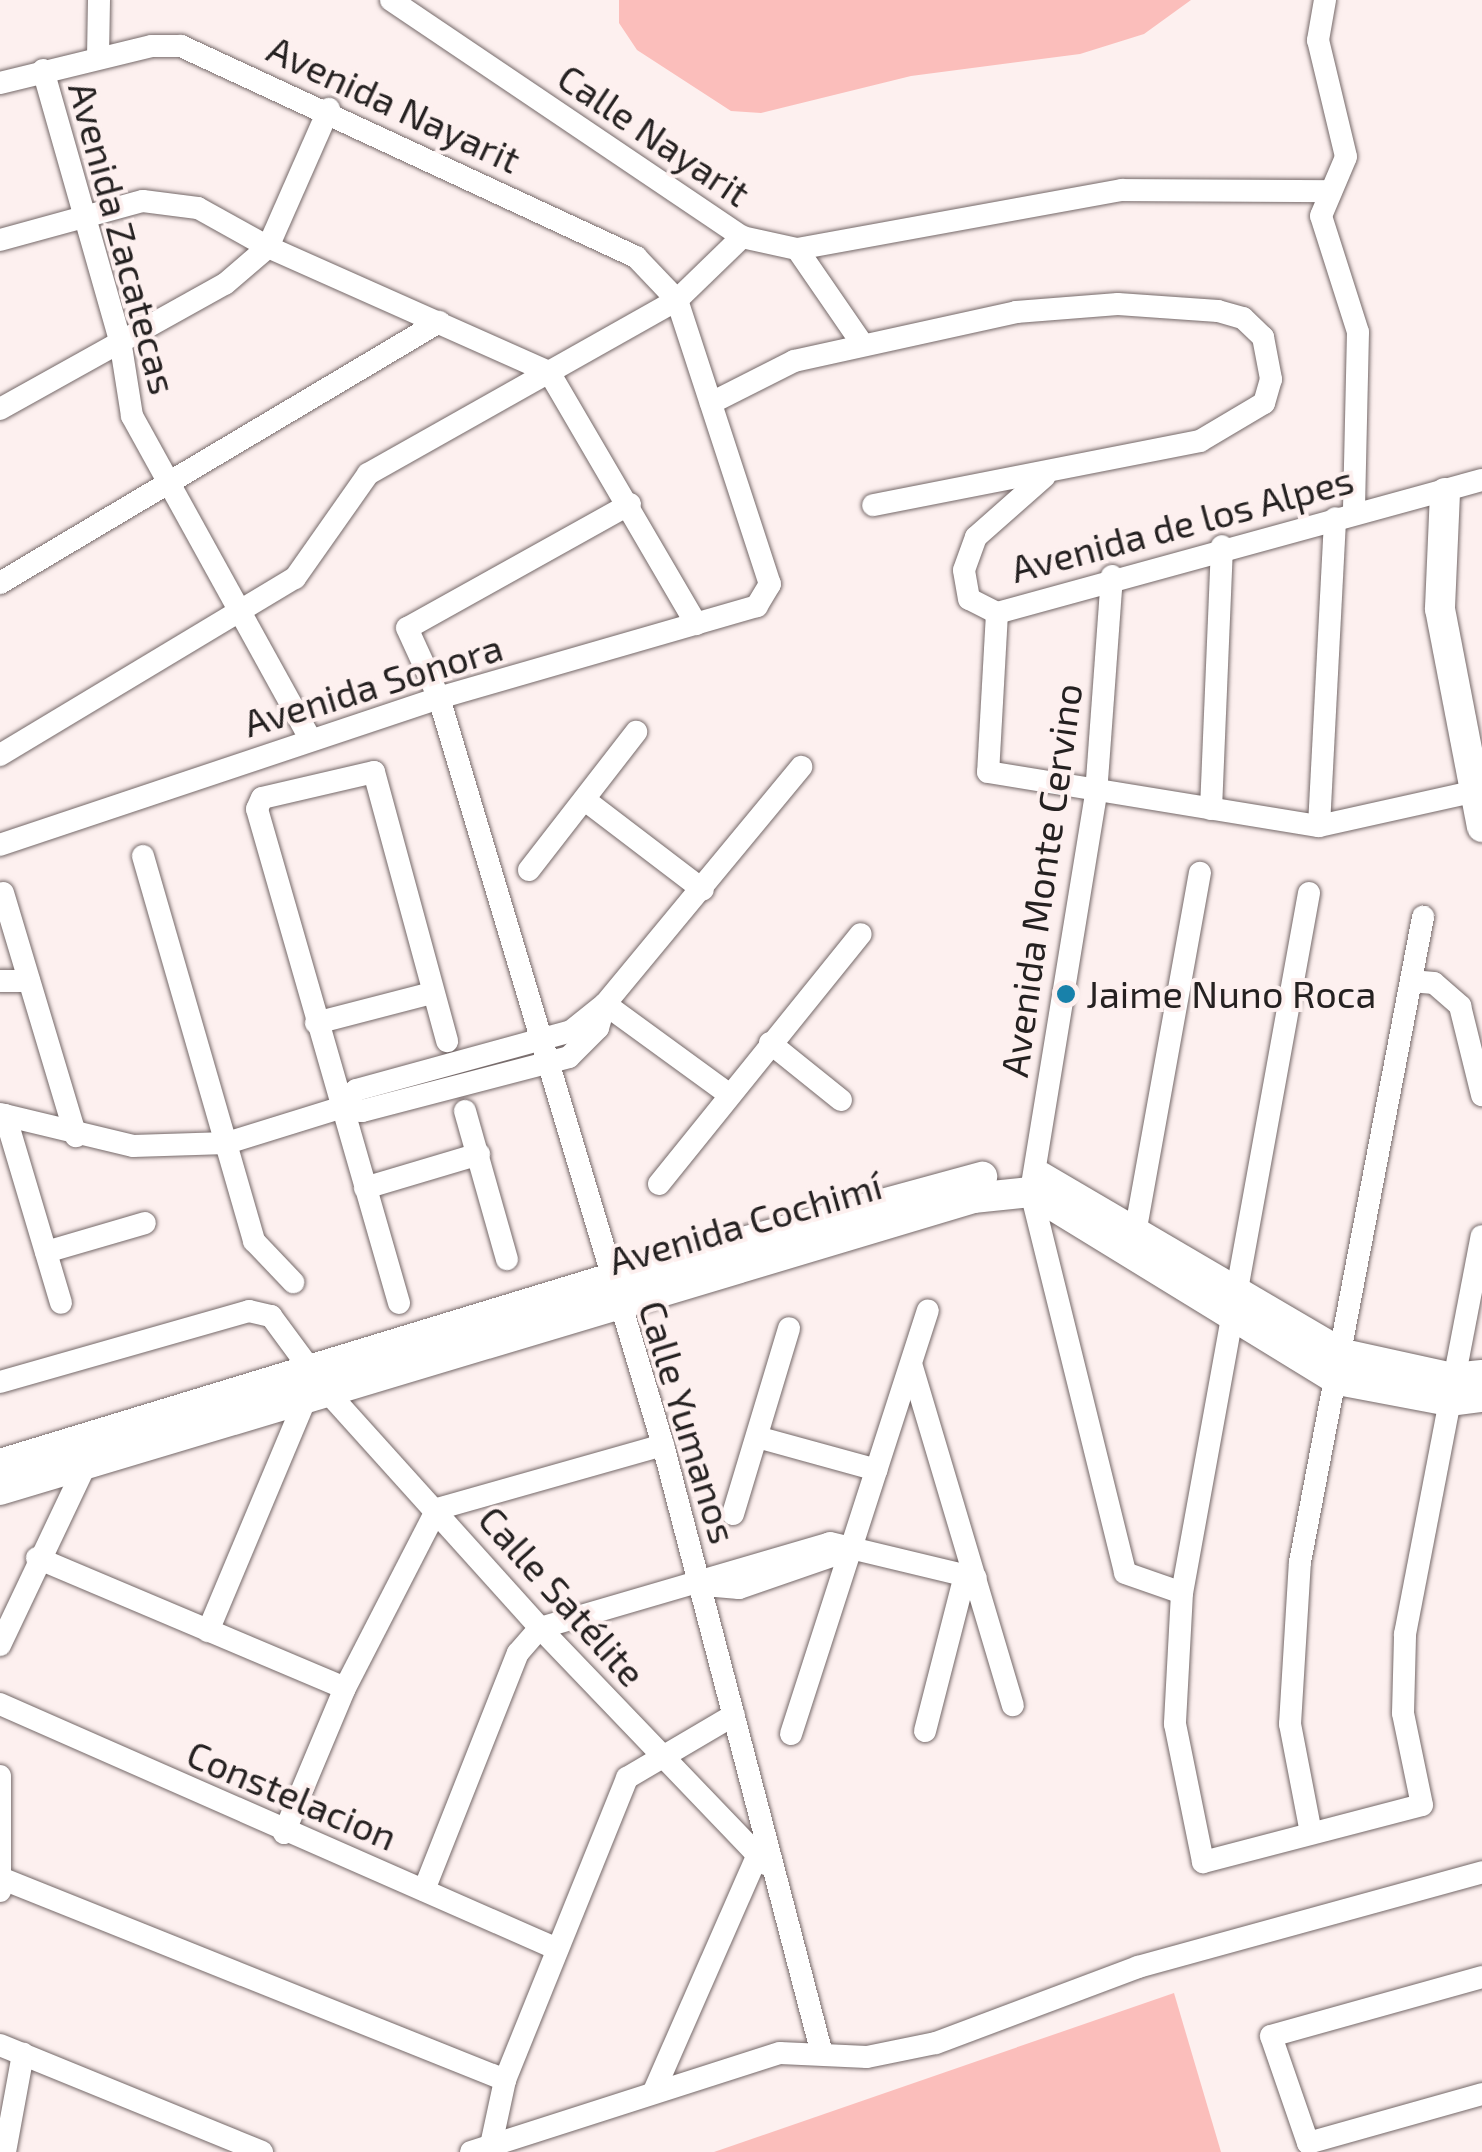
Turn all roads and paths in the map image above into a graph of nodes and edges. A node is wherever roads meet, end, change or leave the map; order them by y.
1 (99, 0) edge
2 (391, 0) edge
3 (1325, 0) edge
4 (98, 57) junction
5 (43, 70) junction
6 (0, 83) edge
7 (329, 109) junction
8 (1331, 192) junction
9 (87, 213) junction
10 (742, 237) junction
11 (0, 240) edge
12 (268, 248) junction
13 (797, 249) junction
14 (677, 300) junction
15 (440, 322) junction
16 (120, 340) junction
17 (863, 345) junction
18 (549, 372) junction
19 (711, 403) junction
20 (0, 409) edge
21 (1064, 468) junction
22 (1482, 480) edge
23 (170, 485) junction
24 (1445, 493) junction
25 (630, 504) junction
26 (873, 505) dead end
27 (1345, 516) junction
28 (1222, 546) junction
29 (1112, 576) junction
30 (0, 583) edge
31 (240, 609) junction
32 (997, 613) junction
33 (696, 624) junction
34 (439, 698) junction
35 (636, 732) dead end
36 (310, 740) junction
37 (0, 756) edge
38 (801, 767) dead end
39 (1478, 791) edge
40 (1096, 794) junction
41 (585, 800) junction
42 (1210, 809) junction
43 (1319, 826) junction
44 (1482, 828) edge
45 (3, 839) edge
46 (142, 856) dead end
47 (529, 870) dead end
48 (1200, 873) dead end
49 (703, 890) junction
50 (1310, 893) dead end
51 (3, 894) dead end
52 (1423, 917) dead end
53 (862, 934) dead end
54 (0, 981) edge
55 (30, 981) junction
56 (1411, 981) junction
57 (432, 994) junction
58 (604, 1004) junction
59 (316, 1023) junction
60 (446, 1041) dead end
61 (770, 1043) junction
62 (543, 1052) junction
63 (727, 1093) junction
64 (1482, 1095) edge
65 (841, 1100) dead end
66 (340, 1108) junction
67 (465, 1112) dead end
68 (2, 1115) edge
69 (76, 1136) junction
70 (227, 1143) junction
71 (478, 1154) junction
72 (1032, 1182) junction
73 (659, 1184) dead end
74 (365, 1188) junction
75 (145, 1222) dead end
76 (1136, 1228) junction
77 (1482, 1236) edge
78 (46, 1252) junction
79 (507, 1259) dead end
80 (293, 1282) dead end
81 (612, 1290) junction
82 (399, 1302) dead end
83 (61, 1303) dead end
84 (1235, 1304) junction
85 (928, 1310) dead end
86 (788, 1328) dead end
87 (912, 1367) junction
88 (1341, 1367) junction
89 (0, 1382) edge
90 (314, 1383) junction
91 (1461, 1384) edge
92 (1482, 1397) edge
93 (757, 1437) junction
94 (663, 1446) junction
95 (0, 1464) edge
96 (86, 1464) junction
97 (876, 1470) junction
98 (0, 1490) edge
99 (438, 1509) junction
100 (733, 1514) dead end
101 (852, 1549) junction
102 (37, 1558) junction
103 (971, 1577) junction
104 (701, 1585) junction
105 (1182, 1593) junction
106 (540, 1628) junction
107 (208, 1630) junction
108 (0, 1645) edge
109 (345, 1688) junction
110 (0, 1704) edge
111 (1014, 1706) dead end
112 (734, 1715) junction
113 (925, 1730) dead end
114 (790, 1734) dead end
115 (657, 1754) junction
116 (0, 1776) edge
117 (284, 1832) junction
118 (1311, 1833) junction
119 (760, 1862) junction
120 (1482, 1872) edge
121 (2, 1885) edge
122 (424, 1890) junction
123 (557, 1949) junction
124 (1482, 1976) edge
125 (0, 2045) edge
126 (23, 2054) junction
127 (822, 2054) junction
128 (505, 2080) junction
129 (654, 2091) junction
130 (1482, 2094) edge
131 (481, 2149) edge
132 (5, 2152) edge
133 (262, 2152) edge

1 - 4 street, Avenida Zacatecas
2 - 10 street, Calle Nayarit
3 - 8 street
4 - 5 street, Avenida Nayarit
4 - 7 street, Avenida Nayarit
5 - 6 street, Avenida Nayarit
5 - 9 street, Avenida Zacatecas
7 - 12 street
7 - 14 street, Avenida Nayarit
8 - 13 street
8 - 27 street
9 - 11 street
9 - 12 street
9 - 16 street, Avenida Zacatecas
10 - 13 street
10 - 14 street, Calle Nayarit
12 - 15 street
12 - 16 street
13 - 17 street
14 - 18 street, Calle Nayarit
14 - 19 street
15 - 18 street
15 - 23 street
16 - 20 street
16 - 23 street, Avenida Zacatecas
17 - 19 street
17 - 21 street
18 - 25 street
18 - 31 street, Calle Nayarit
19 - 33 street, Avenida Sonora
21 - 26 street
21 - 32 street
22 - 24 street, Avenida de los Alpes
23 - 30 street
23 - 31 street, Avenida Zacatecas
24 - 27 street, Avenida de los Alpes
24 - 39 street
25 - 33 street
25 - 34 street, Calle Yumanos
27 - 28 street, Avenida de los Alpes
27 - 43 street
28 - 29 street, Avenida de los Alpes
28 - 42 street
29 - 32 street, Avenida de los Alpes
29 - 40 street, Avenida Monte Cervino
31 - 36 street, Avenida Zacatecas
31 - 37 street, Calle Nayarit
32 - 40 street, Avenida de los Alpes
33 - 34 street, Avenida Sonora
34 - 36 street, Avenida Sonora
34 - 62 street, Calle Yumanos
35 - 41 street
36 - 45 street, Avenida Sonora
38 - 49 street
39 - 43 street
39 - 44 street
40 - 42 street
40 - 72 street, Avenida Monte Cervino
41 - 47 street
41 - 49 street
42 - 43 street
46 - 70 street
48 - 76 street
49 - 58 street
50 - 84 street
51 - 55 street
52 - 56 street
53 - 61 street
54 - 55 street
55 - 69 street
56 - 64 street
56 - 88 street
57 - 59 street
57 - 59 street
57 - 60 street
58 - 62 street
58 - 63 street
59 - 66 street
61 - 63 street
61 - 65 street
62 - 66 street
62 - 81 street, Calle Yumanos
63 - 73 street
66 - 70 street
66 - 74 street
67 - 71 street
68 - 69 street
68 - 78 street
69 - 70 street
70 - 80 street
71 - 74 street
71 - 79 street
72 - 76 street
72 - 81 street, Avenida Cochimí
72 - 84 street
72 - 105 street
74 - 82 street
75 - 78 street
76 - 84 street
77 - 91 street
78 - 83 street
81 - 90 street, Avenida Cochimí
81 - 94 street, Calle Yumanos
84 - 88 street
84 - 105 street
85 - 87 street
86 - 93 street
87 - 97 street
87 - 103 street
88 - 91 street
88 - 118 street
89 - 90 street, Calle Satélite
90 - 95 street, Avenida Cochimí
90 - 96 street, Avenida Cochimí
90 - 99 street, Calle Satélite
90 - 107 street
91 - 92 street
91 - 118 street
93 - 97 street
93 - 100 street
94 - 99 street
94 - 104 street, Calle Yumanos
96 - 98 street, Avenida Cochimí
96 - 102 street
97 - 101 street
99 - 106 street, Calle Satélite
99 - 109 street
101 - 103 street
101 - 104 street
101 - 114 street
102 - 107 street
102 - 108 street
103 - 111 street
103 - 113 street
104 - 106 street
104 - 112 street, Calle Yumanos
105 - 118 street
106 - 115 street, Calle Satélite
106 - 122 street
107 - 109 street
109 - 117 street
110 - 117 street, Constelacion
112 - 115 street
112 - 119 street, Calle Yumanos
115 - 119 street, Calle Satélite
115 - 123 street
116 - 121 street
117 - 122 street, Constelacion
119 - 127 street, Calle Yumanos
119 - 129 street
120 - 127 street
121 - 128 street
122 - 123 street, Constelacion
123 - 128 street
124 - 130 street
125 - 126 street
126 - 132 street
126 - 133 street
127 - 129 street
128 - 131 street
129 - 131 street

